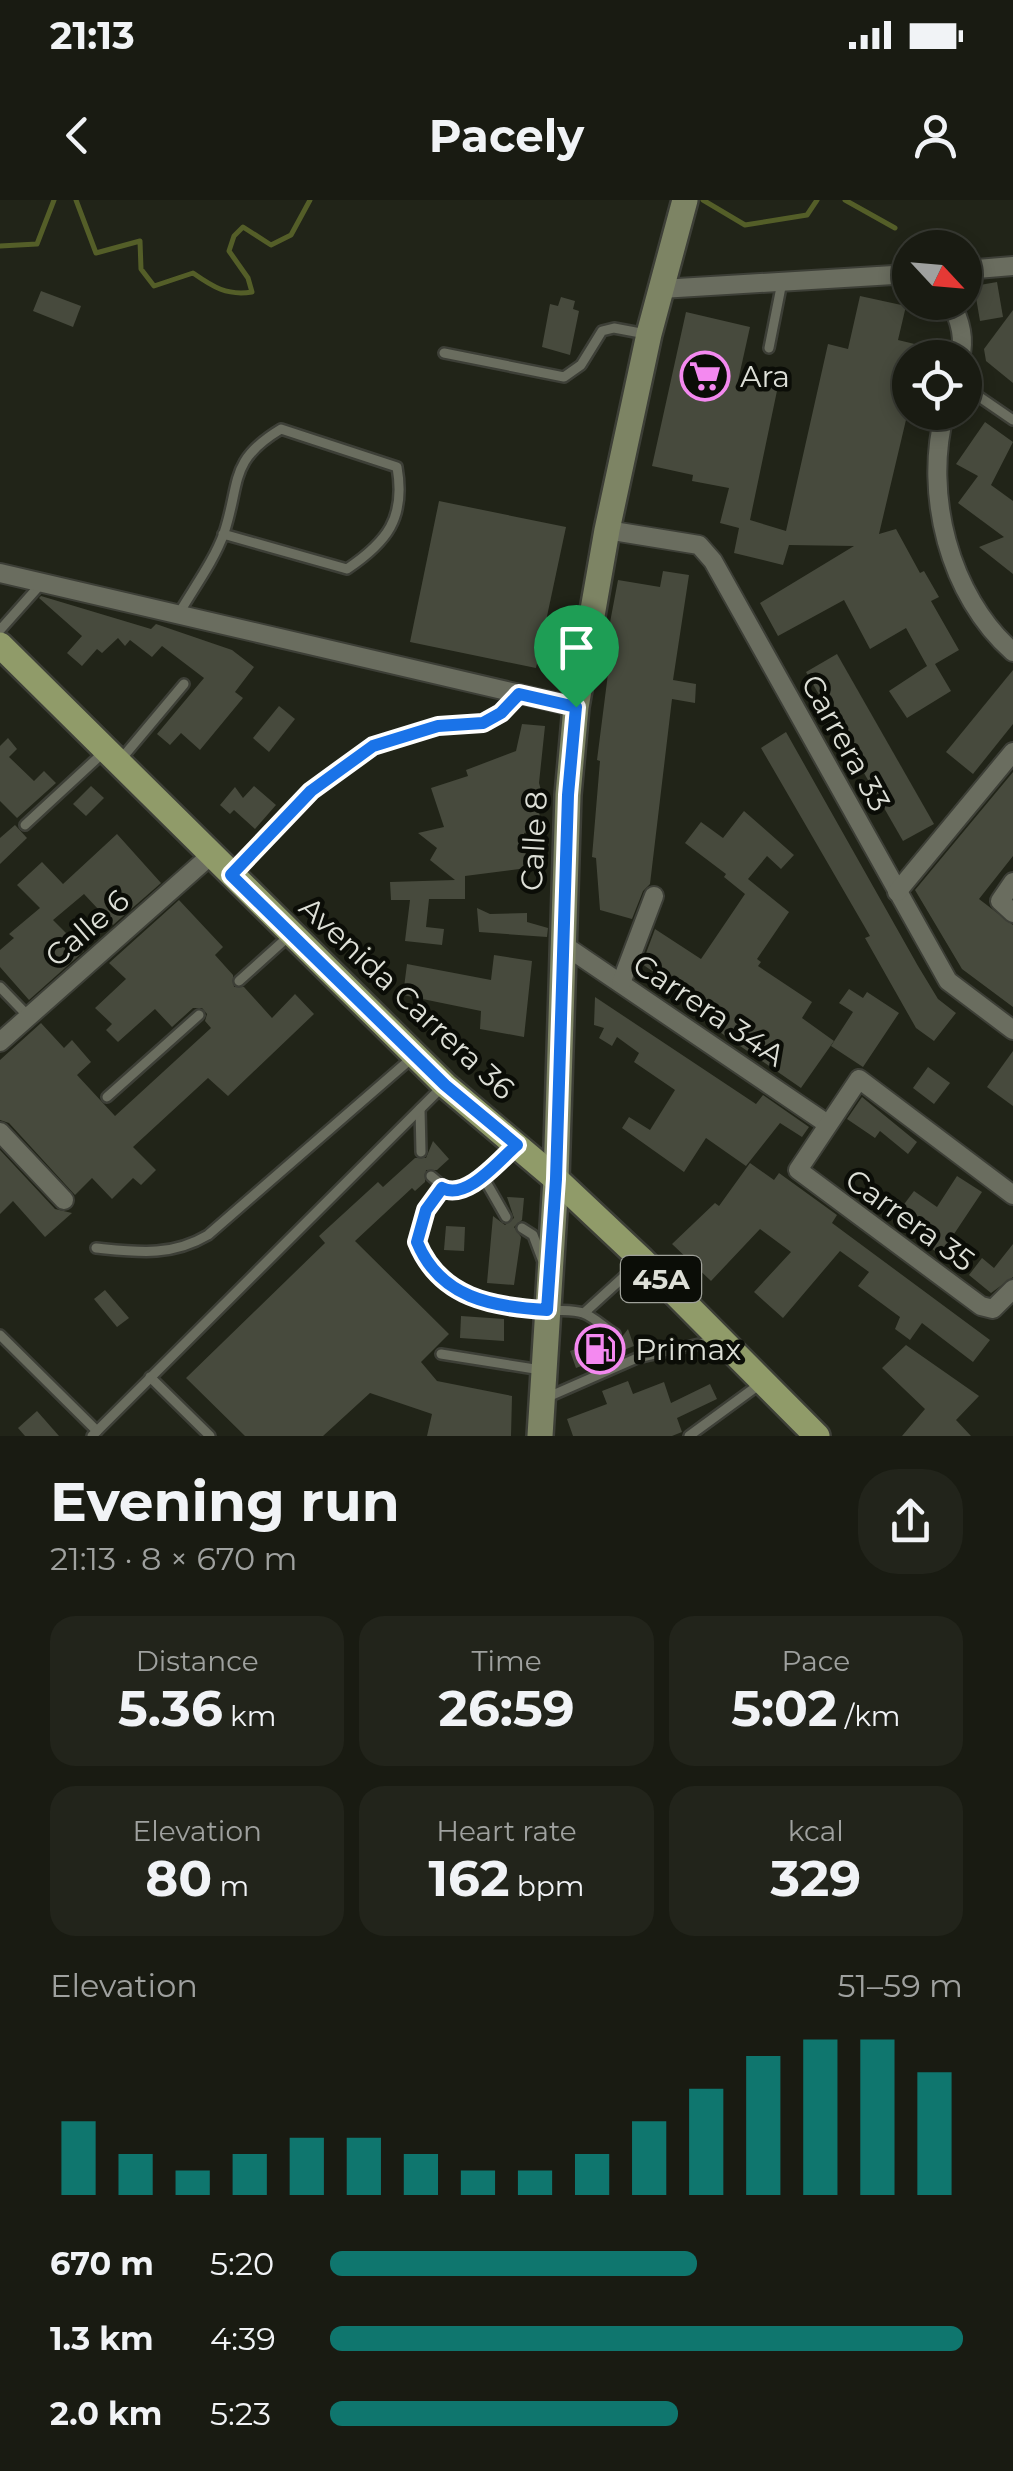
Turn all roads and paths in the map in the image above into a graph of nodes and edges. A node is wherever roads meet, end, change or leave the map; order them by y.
1 (684, 204) edge
2 (1013, 266) edge
3 (982, 269) edge
4 (892, 275) edge
5 (782, 282) junction
6 (661, 289) junction
7 (649, 334) junction
8 (769, 348) dead end
9 (444, 353) dead end
10 (982, 399) edge
11 (1013, 420) edge
12 (941, 430) edge
13 (607, 530) junction
14 (224, 534) junction
15 (0, 573) edge
16 (42, 582) junction
17 (178, 614) junction
18 (0, 630) edge
19 (0, 645) edge
20 (1013, 652) edge
21 (184, 684) dead end
22 (519, 694) junction
23 (576, 707) junction
24 (113, 755) junction
25 (1010, 760) edge
26 (25, 825) dead end
27 (212, 855) junction
28 (231, 875) junction
29 (1013, 882) edge
30 (897, 892) junction
31 (654, 896) dead end
32 (1007, 907) edge
33 (291, 934) junction
34 (561, 943) junction
35 (239, 981) dead end
36 (621, 983) junction
37 (0, 988) edge
38 (200, 1015) dead end
39 (29, 1016) junction
40 (1013, 1030) edge
41 (0, 1042) edge
42 (415, 1056) junction
43 (445, 1085) junction
44 (106, 1097) dead end
45 (420, 1109) junction
46 (826, 1123) junction
47 (0, 1132) edge
48 (517, 1145) junction
49 (422, 1152) dead end
50 (482, 1175) junction
51 (432, 1176) dead end
52 (556, 1179) junction
53 (442, 1188) junction
54 (1013, 1194) edge
55 (64, 1200) dead end
56 (506, 1217) dead end
57 (522, 1228) dead end
58 (96, 1248) dead end
59 (642, 1260) junction
60 (548, 1281) junction
61 (1013, 1289) edge
62 (547, 1310) junction
63 (584, 1313) junction
64 (0, 1334) edge
65 (616, 1334) dead end
66 (720, 1339) junction
67 (630, 1348) dead end
68 (441, 1354) dead end
69 (637, 1358) junction
70 (544, 1370) junction
71 (150, 1378) junction
72 (762, 1382) junction
73 (542, 1399) junction
74 (94, 1434) edge
75 (210, 1436) edge
76 (540, 1436) edge
77 (689, 1436) edge
78 (818, 1436) edge

1 - 6 main road, Calle 8
2 - 3 street
4 - 5 street
5 - 6 street
5 - 8 lane
6 - 7 main road, Calle 8
7 - 9 lane
7 - 13 main road, Calle 8
10 - 11 lane
12 - 20 street
13 - 23 main road, Calle 8
13 - 30 street, Carrera 33
14 - 14 lane
14 - 17 lane
15 - 16 street
16 - 17 street
16 - 18 lane
17 - 22 street
19 - 24 main road, Avenida Carrera 36 / 45A
21 - 24 lane
22 - 23 street
22 - 28 lane
23 - 34 main road, Calle 8
24 - 26 lane
24 - 27 main road, Avenida Carrera 36 / 45A
25 - 30 street
27 - 28 main road, Avenida Carrera 36 / 45A
27 - 39 street, Calle 6
28 - 33 main road, Avenida Carrera 36 / 45A
29 - 32 street
30 - 40 street, Carrera 33
31 - 36 street
33 - 35 lane
33 - 42 main road, Avenida Carrera 36 / 45A
34 - 36 street, Carrera 34A
34 - 52 main road, Calle 8
36 - 46 street, Carrera 34A
37 - 39 lane
38 - 44 lane
39 - 41 street, Calle 6
42 - 43 main road, Avenida Carrera 36 / 45A
42 - 58 lane
43 - 45 lane
43 - 48 main road, Avenida Carrera 36 / 45A
45 - 49 lane
45 - 71 lane
46 - 54 street
46 - 61 street, Carrera 35
47 - 55 street
48 - 50 lane
48 - 52 main road, Avenida Carrera 36 / 45A
50 - 53 lane
50 - 56 lane
51 - 53 lane
52 - 59 main road, Avenida Carrera 36 / 45A
52 - 60 main road, Calle 8
53 - 62 lane
57 - 60 lane
59 - 63 lane
59 - 66 main road, Avenida Carrera 36 / 45A
60 - 62 main road, Calle 8
62 - 63 lane
62 - 70 main road, Calle 8
63 - 65 lane
64 - 74 lane
66 - 69 lane
66 - 72 main road, Avenida Carrera 36 / 45A
67 - 69 lane
68 - 70 lane
69 - 73 lane
70 - 73 main road, Calle 8
71 - 74 lane
71 - 75 lane
72 - 77 lane
72 - 78 main road, Avenida Carrera 36 / 45A
73 - 76 main road, Calle 8

